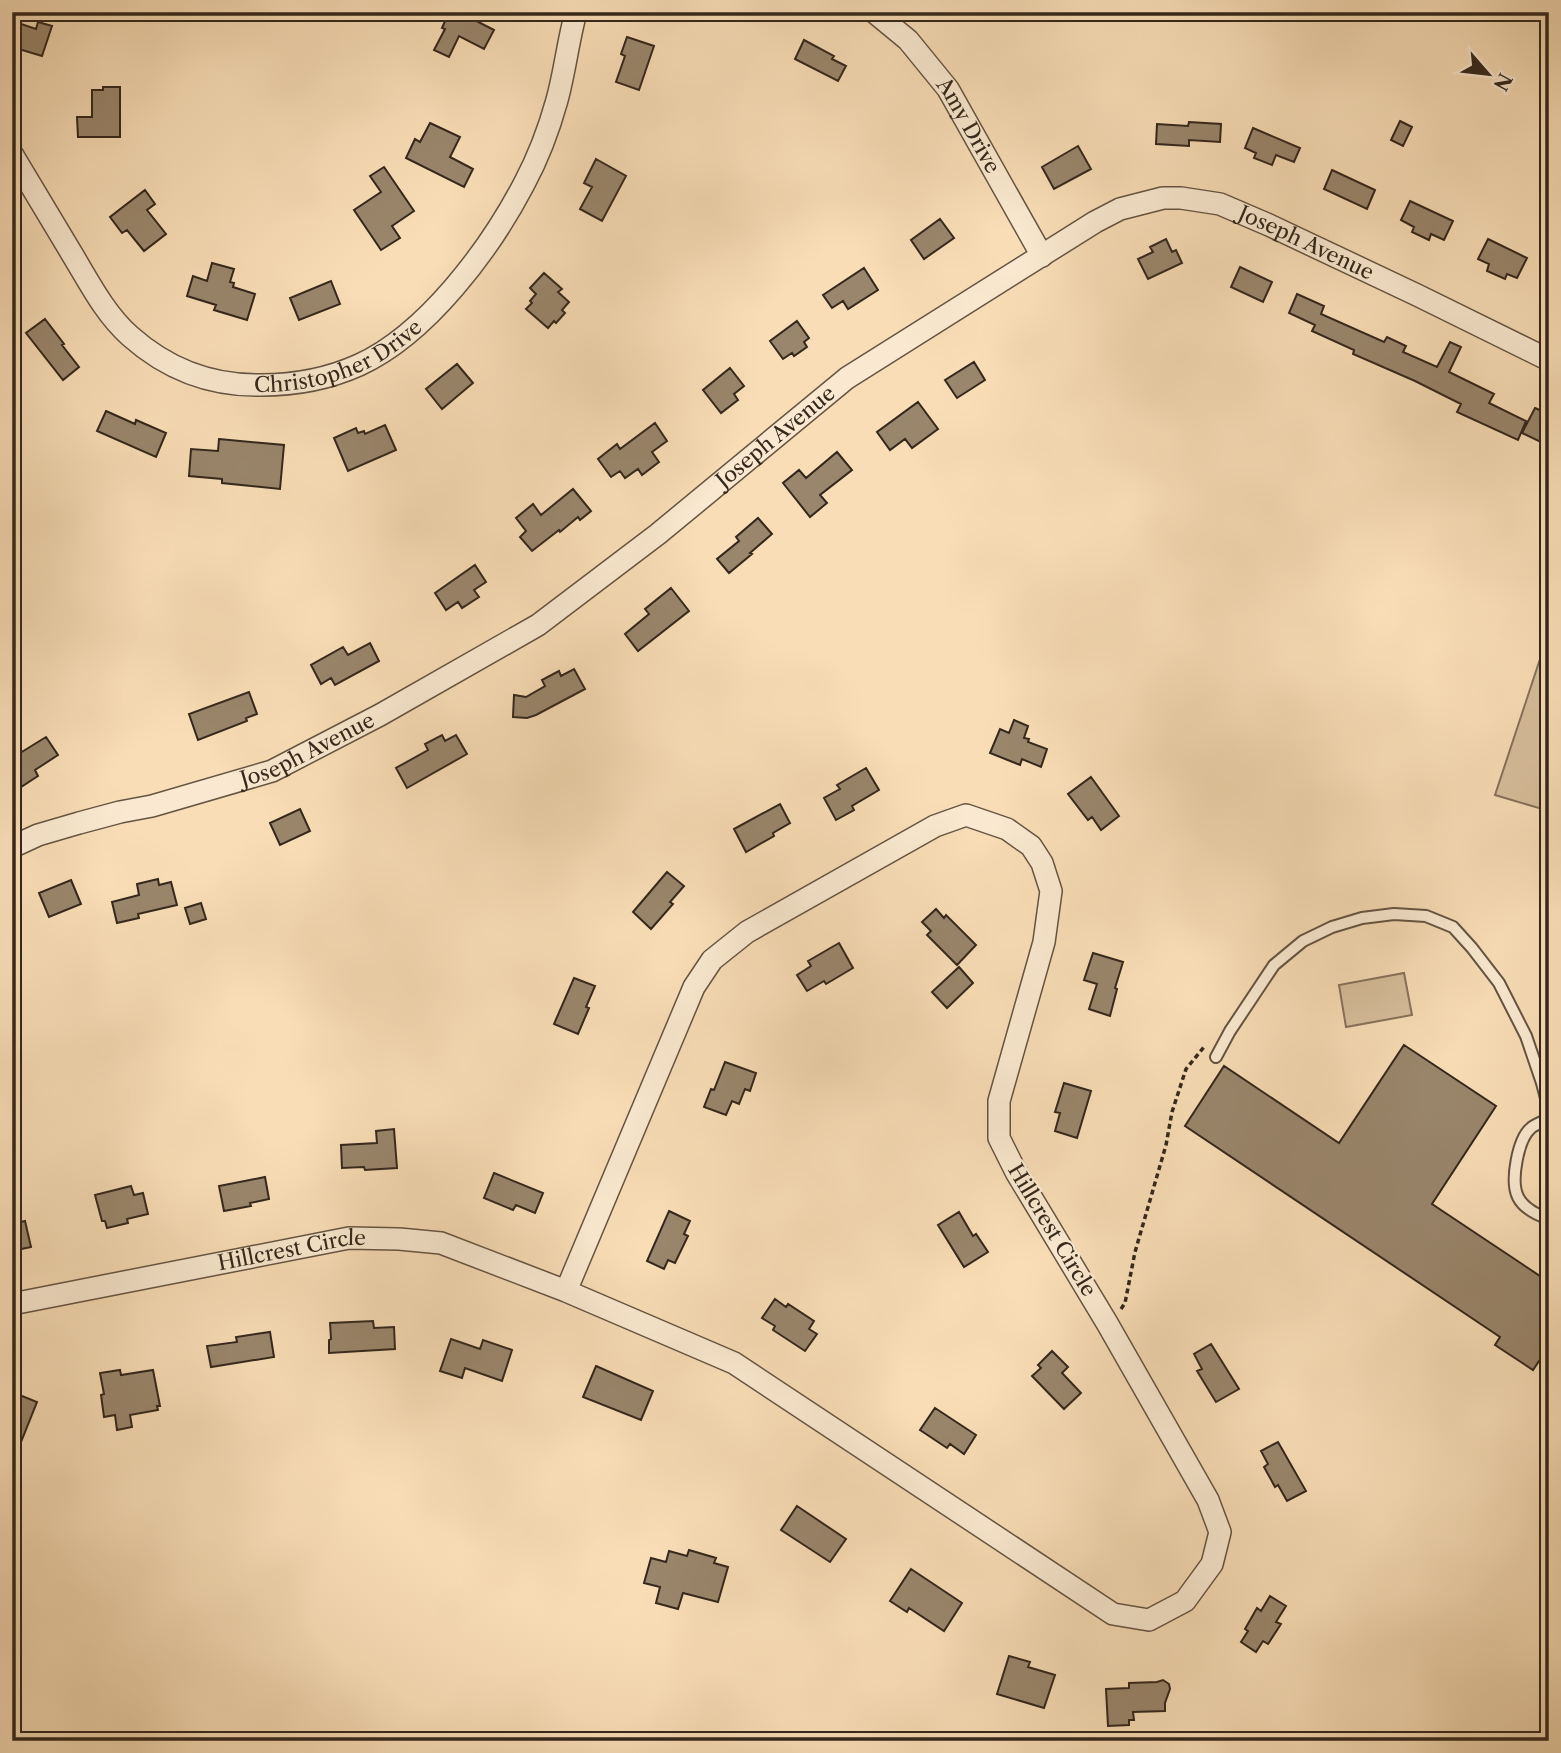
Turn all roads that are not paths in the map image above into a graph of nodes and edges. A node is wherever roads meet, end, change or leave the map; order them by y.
1 (576, 12) edge
2 (874, 12) edge
3 (12, 154) edge
4 (1042, 256) junction
5 (1549, 360) edge
6 (12, 847) edge
7 (1216, 1057) road end
8 (1549, 1110) edge
9 (1549, 1121) edge
10 (1549, 1219) edge
11 (566, 1291) junction
12 (12, 1304) edge

1 - 3 street, Christopher Drive
2 - 4 street, Amy Drive
4 - 5 street, Joseph Avenue
4 - 6 street, Joseph Avenue
7 - 8 lane
9 - 10 lane
11 - 11 street, Hillcrest Circle
11 - 12 street, Hillcrest Circle

